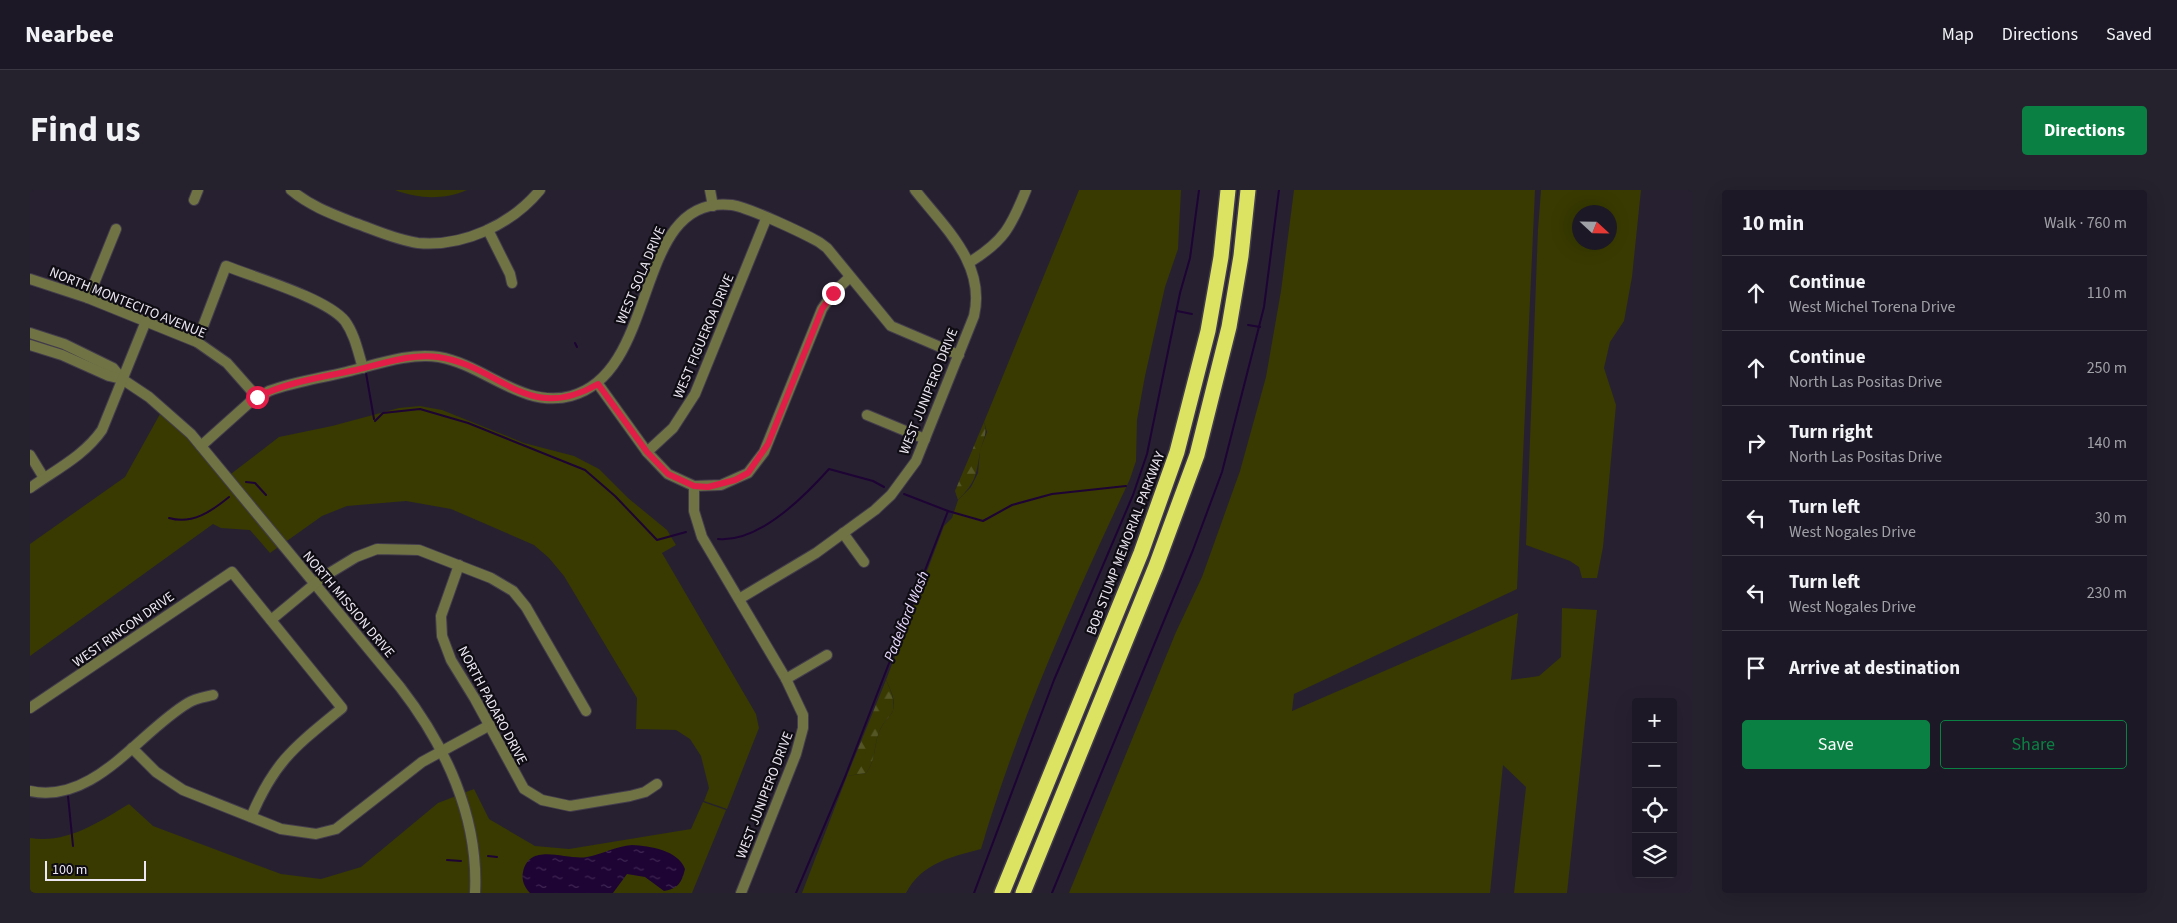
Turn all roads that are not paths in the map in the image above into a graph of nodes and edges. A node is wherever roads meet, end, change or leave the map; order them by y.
1 (291, 190) edge
2 (540, 190) edge
3 (710, 190) edge
4 (1026, 190) edge
5 (1228, 190) edge
6 (1248, 190) edge
7 (921, 192) edge
8 (713, 206) junction
9 (766, 218) junction
10 (116, 229) dead end
11 (488, 230) junction
12 (970, 262) junction
13 (850, 277) junction
14 (30, 279) edge
15 (512, 283) dead end
16 (88, 298) junction
17 (146, 321) junction
18 (30, 333) edge
19 (197, 342) junction
20 (30, 344) edge
21 (959, 355) junction
22 (363, 368) junction
23 (122, 379) junction
24 (598, 384) junction
25 (257, 397) junction
26 (867, 415) dead end
27 (925, 438) junction
28 (202, 446) junction
29 (647, 452) junction
30 (30, 454) edge
31 (44, 478) junction
32 (694, 486) junction
33 (30, 488) edge
34 (843, 534) junction
35 (864, 562) dead end
36 (458, 565) junction
37 (314, 584) junction
38 (739, 599) junction
39 (271, 620) junction
40 (827, 655) dead end
41 (786, 678) junction
42 (213, 695) dead end
43 (30, 708) edge
44 (586, 711) dead end
45 (490, 725) junction
46 (132, 748) junction
47 (442, 750) junction
48 (657, 784) dead end
49 (30, 791) edge
50 (251, 817) junction
51 (475, 893) edge
52 (741, 893) edge
53 (1002, 893) edge
54 (1023, 893) edge

1 - 11 street
2 - 11 street
3 - 8 street
4 - 12 street
5 - 53 highway, BOB STUMP MEMORIAL PARKWAY
6 - 54 highway
7 - 12 street
8 - 9 street
8 - 24 street, WEST SOLA DRIVE
9 - 13 street
9 - 29 street, WEST FIGUEROA DRIVE
10 - 16 street
11 - 15 street
12 - 21 street, WEST JUNIPERO DRIVE
13 - 21 street
13 - 32 street
14 - 16 street, NORTH MONTECITO AVENUE
16 - 17 street, NORTH MONTECITO AVENUE
17 - 19 street, NORTH MONTECITO AVENUE
17 - 23 street
18 - 23 street, NORTH MISSION DRIVE
19 - 22 street
19 - 25 street, NORTH MONTECITO AVENUE
20 - 23 street, NORTH MISSION DRIVE
21 - 27 street, WEST JUNIPERO DRIVE
22 - 24 street
22 - 25 street
23 - 28 street, NORTH MISSION DRIVE
23 - 31 street
24 - 29 street
25 - 28 street
26 - 27 street
27 - 34 street, WEST JUNIPERO DRIVE
28 - 37 street, NORTH MISSION DRIVE
29 - 32 street
30 - 31 street
31 - 33 street
32 - 38 street
34 - 35 street
34 - 38 street, WEST JUNIPERO DRIVE
36 - 37 street
36 - 44 street
36 - 45 street, NORTH PADARO DRIVE
37 - 39 street
37 - 47 street, NORTH MISSION DRIVE
38 - 41 street
39 - 43 street, WEST RINCON DRIVE
39 - 50 street
40 - 41 street
41 - 52 street, WEST JUNIPERO DRIVE
42 - 46 street
45 - 47 street
45 - 48 street, NORTH PADARO DRIVE
46 - 49 street
46 - 50 street
47 - 50 street
47 - 51 street, NORTH MISSION DRIVE

